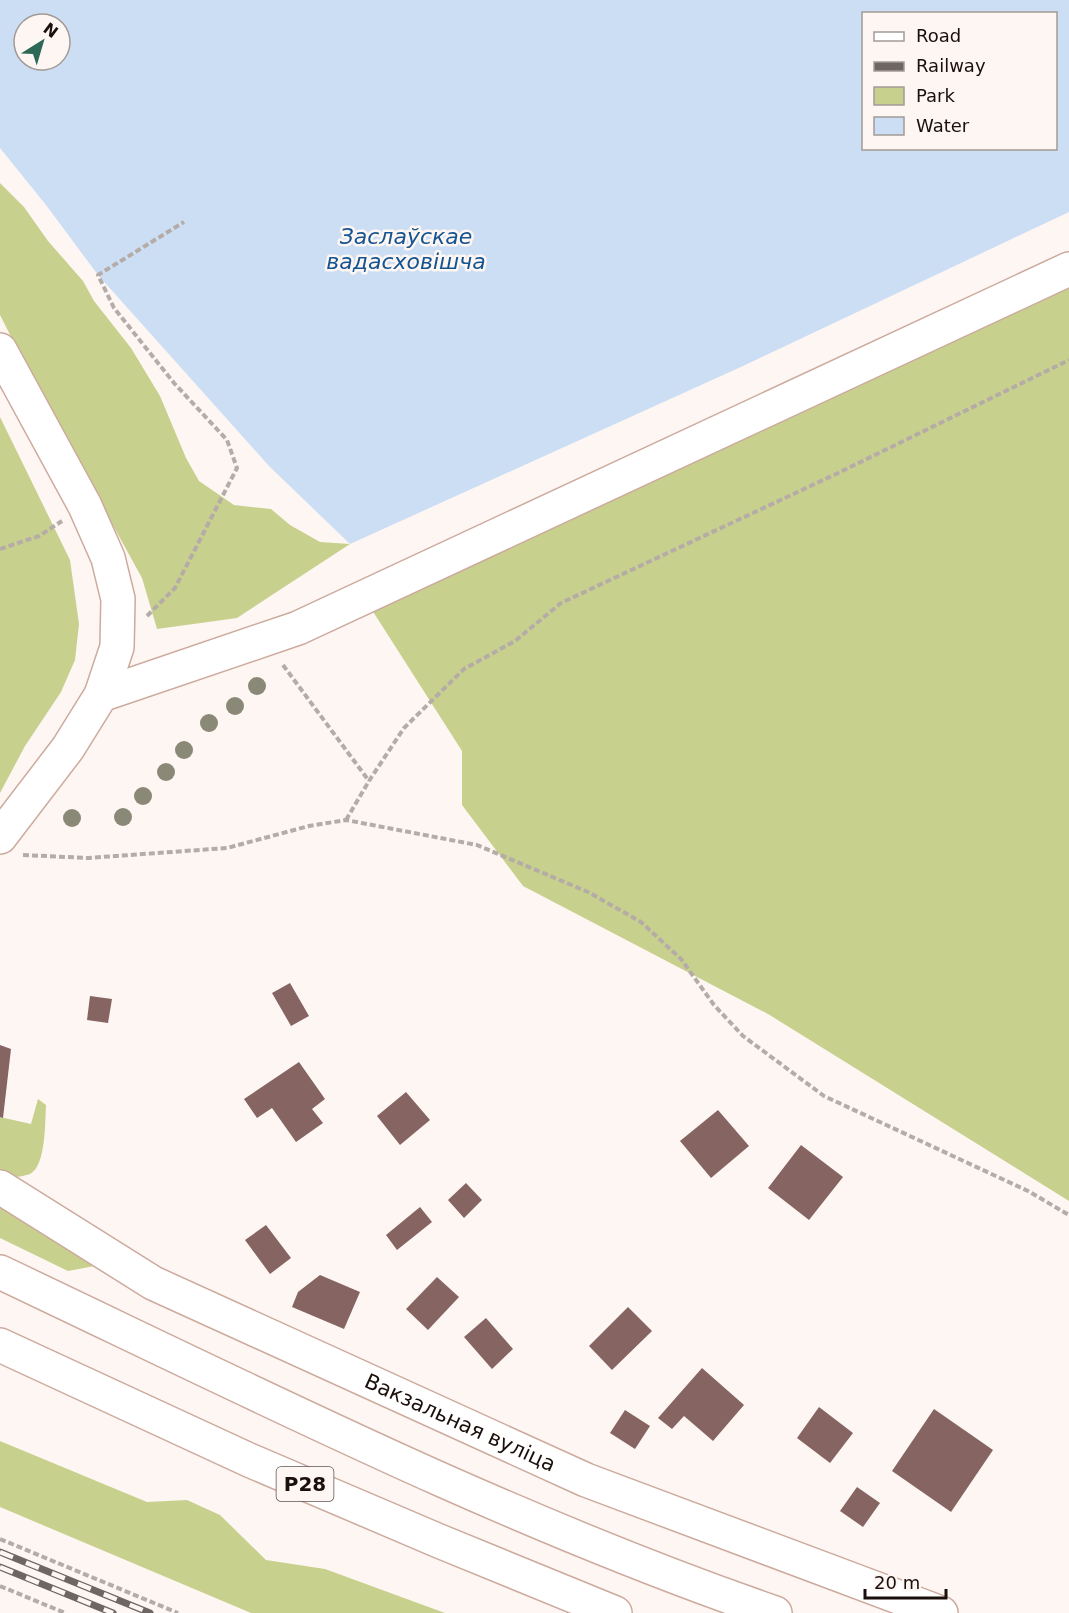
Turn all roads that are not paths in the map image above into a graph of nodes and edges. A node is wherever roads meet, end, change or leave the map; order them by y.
1 (1069, 269) edge
2 (0, 350) edge
3 (101, 695) junction
4 (11, 846) edge
5 (0, 1187) edge
6 (0, 1272) edge
7 (0, 1345) edge
8 (615, 1613) edge
9 (775, 1613) edge
10 (941, 1613) edge

1 - 3 main road
2 - 3 main road
3 - 4 main road
5 - 10 main road, Вакзальная вуліца
6 - 9 main road
7 - 8 main road, Р28

